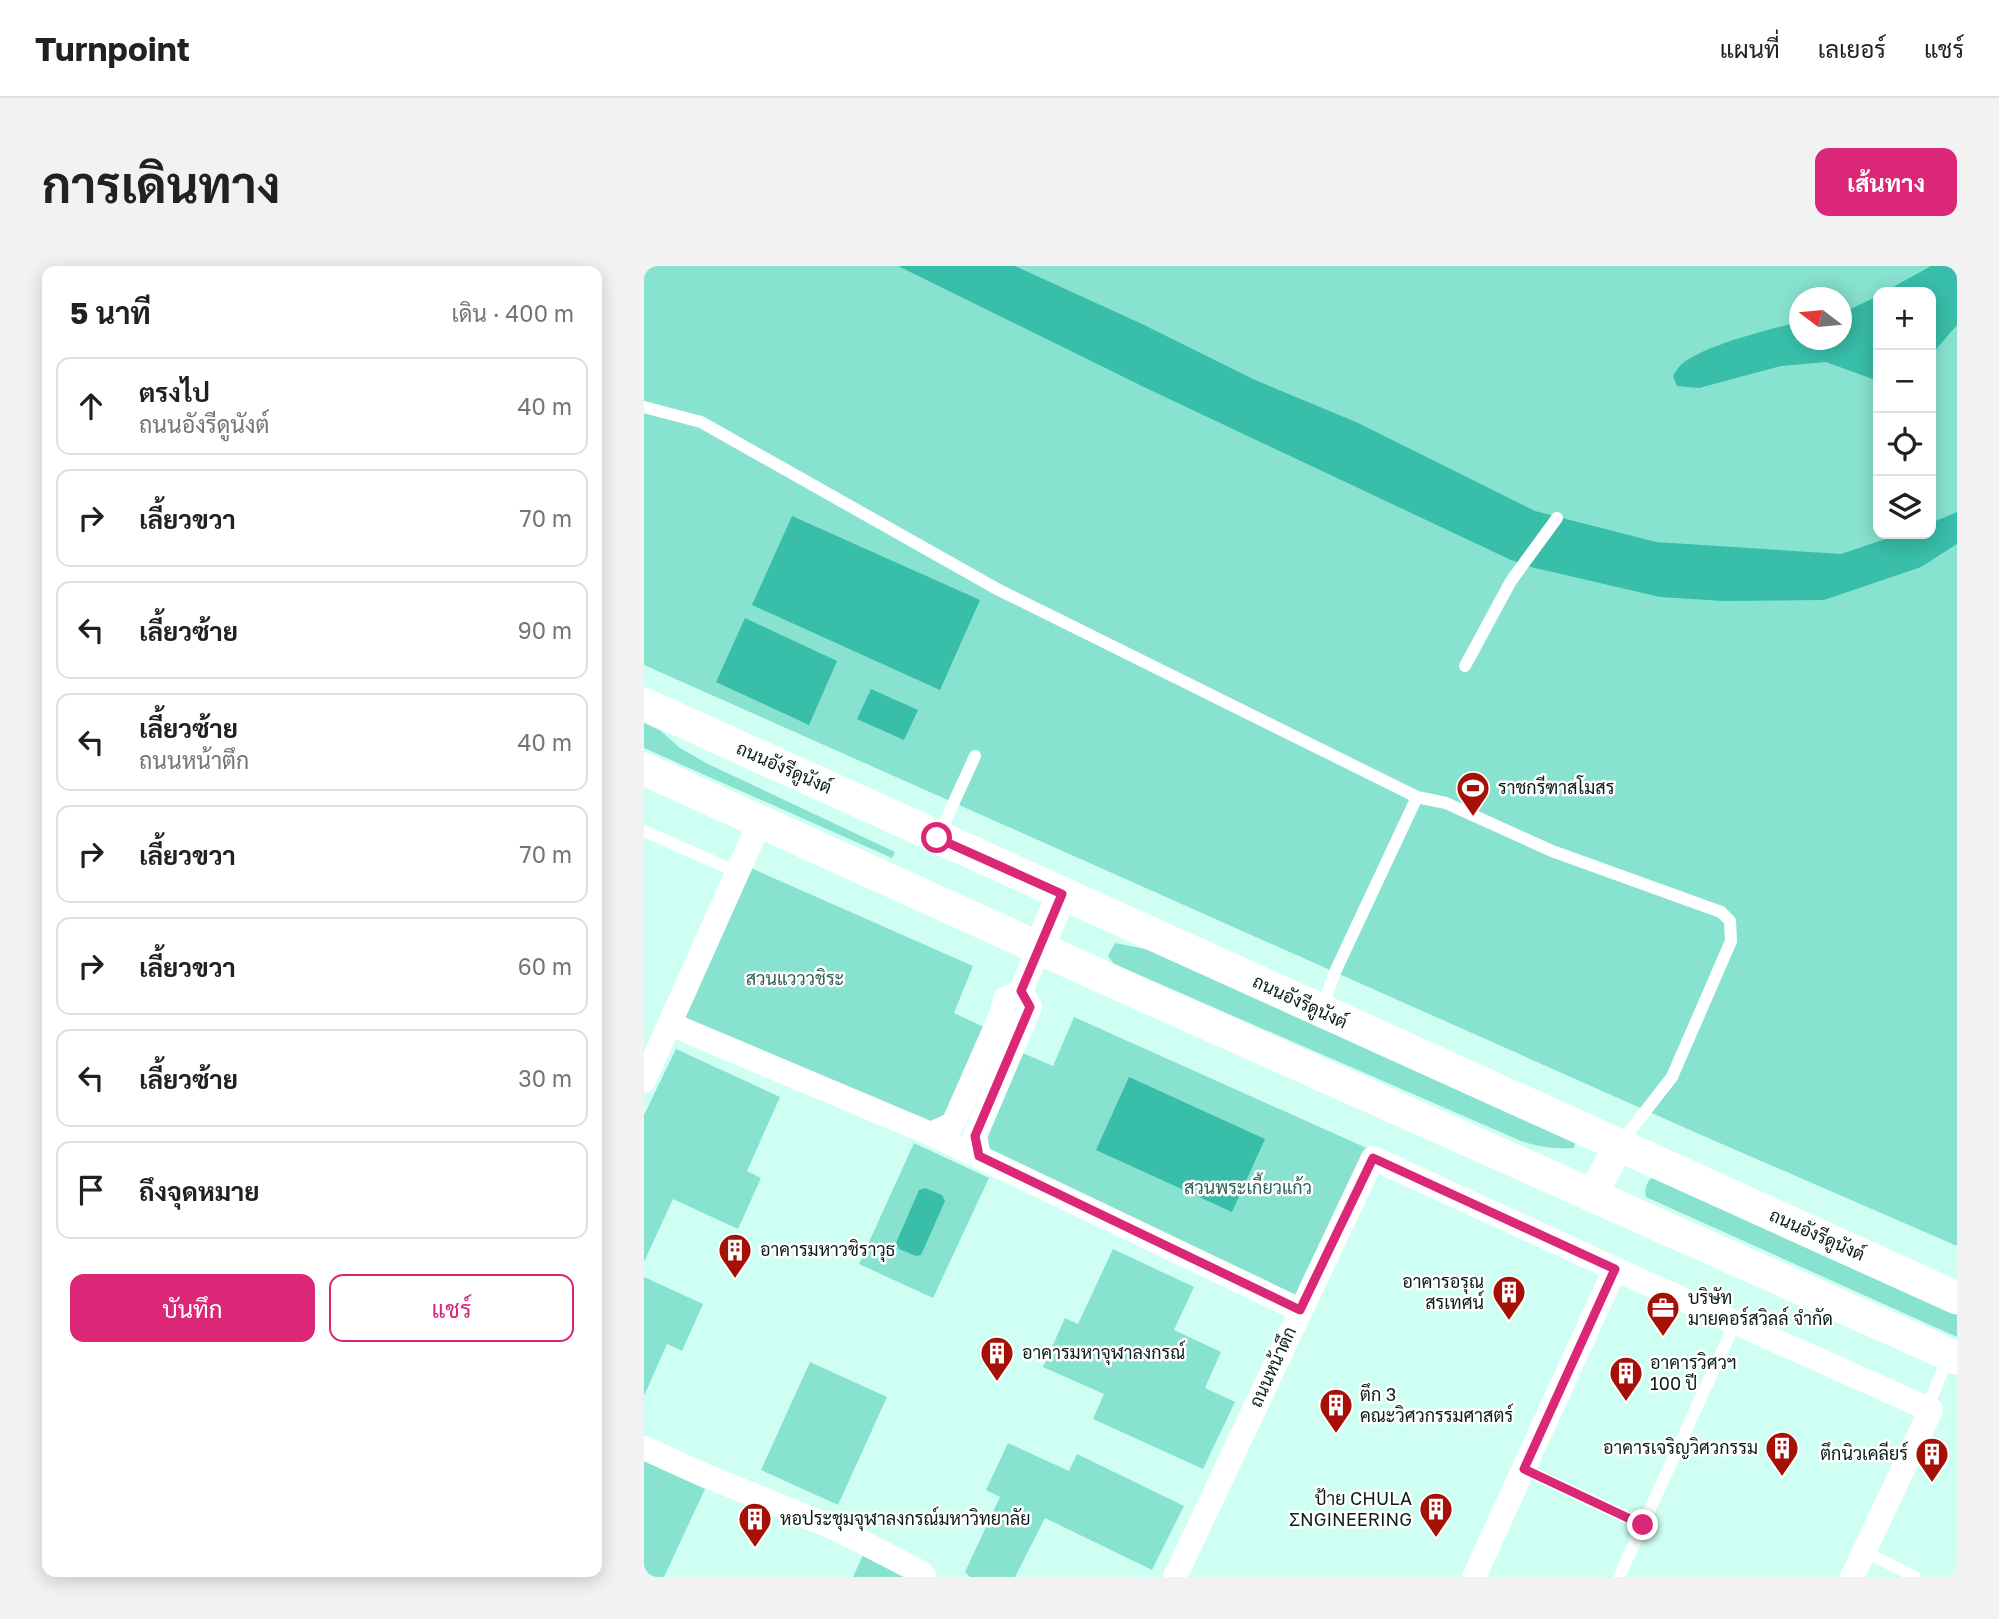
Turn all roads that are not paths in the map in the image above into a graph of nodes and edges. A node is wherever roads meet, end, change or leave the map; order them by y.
1 (644, 407) edge
2 (1557, 518) dead end
3 (1465, 666) dead end
4 (644, 705) edge
5 (975, 755) dead end
6 (644, 769) edge
7 (1417, 797) junction
8 (760, 822) junction
9 (644, 831) edge
10 (937, 838) junction
11 (737, 872) junction
12 (1062, 894) junction
13 (1039, 948) junction
14 (1021, 991) junction
15 (1321, 1012) junction
16 (670, 1024) junction
17 (644, 1081) edge
18 (931, 1134) junction
19 (1619, 1145) junction
20 (979, 1156) junction
21 (1592, 1196) junction
22 (1615, 1269) junction
23 (1957, 1298) edge
24 (1300, 1310) junction
25 (1735, 1323) junction
26 (1953, 1357) edge
27 (1927, 1409) junction
28 (644, 1447) edge
29 (1524, 1469) junction
30 (1643, 1525) junction
31 (1864, 1551) junction
32 (925, 1577) edge
33 (1175, 1577) edge
34 (1474, 1577) edge
35 (1619, 1577) edge
36 (1852, 1577) edge
37 (1915, 1577) edge

1 - 7 lane
2 - 3 lane
4 - 10 main road, ถนนอังรีดูนังต์
5 - 10 lane
6 - 8 main road
7 - 15 lane
7 - 19 lane
8 - 11 street
8 - 13 main road
9 - 11 lane
10 - 12 main road, ถนนอังรีดูนังต์
11 - 16 street
12 - 13 street
12 - 15 main road, ถนนอังรีดูนังต์
13 - 14 street
13 - 21 main road
14 - 18 street
14 - 20 street
15 - 19 main road, ถนนอังรีดูนังต์
16 - 17 street
16 - 18 street
18 - 20 street
19 - 21 street
19 - 23 main road, ถนนอังรีดูนังต์
20 - 24 street
21 - 26 main road
22 - 24 street, ถนนหน้าตึก
22 - 25 street
22 - 29 street
24 - 33 street, ถนนหน้าตึก
25 - 27 street
25 - 30 lane
26 - 27 lane
27 - 31 street
28 - 32 street
29 - 30 lane
29 - 34 street
30 - 35 lane
31 - 36 street
31 - 37 lane

